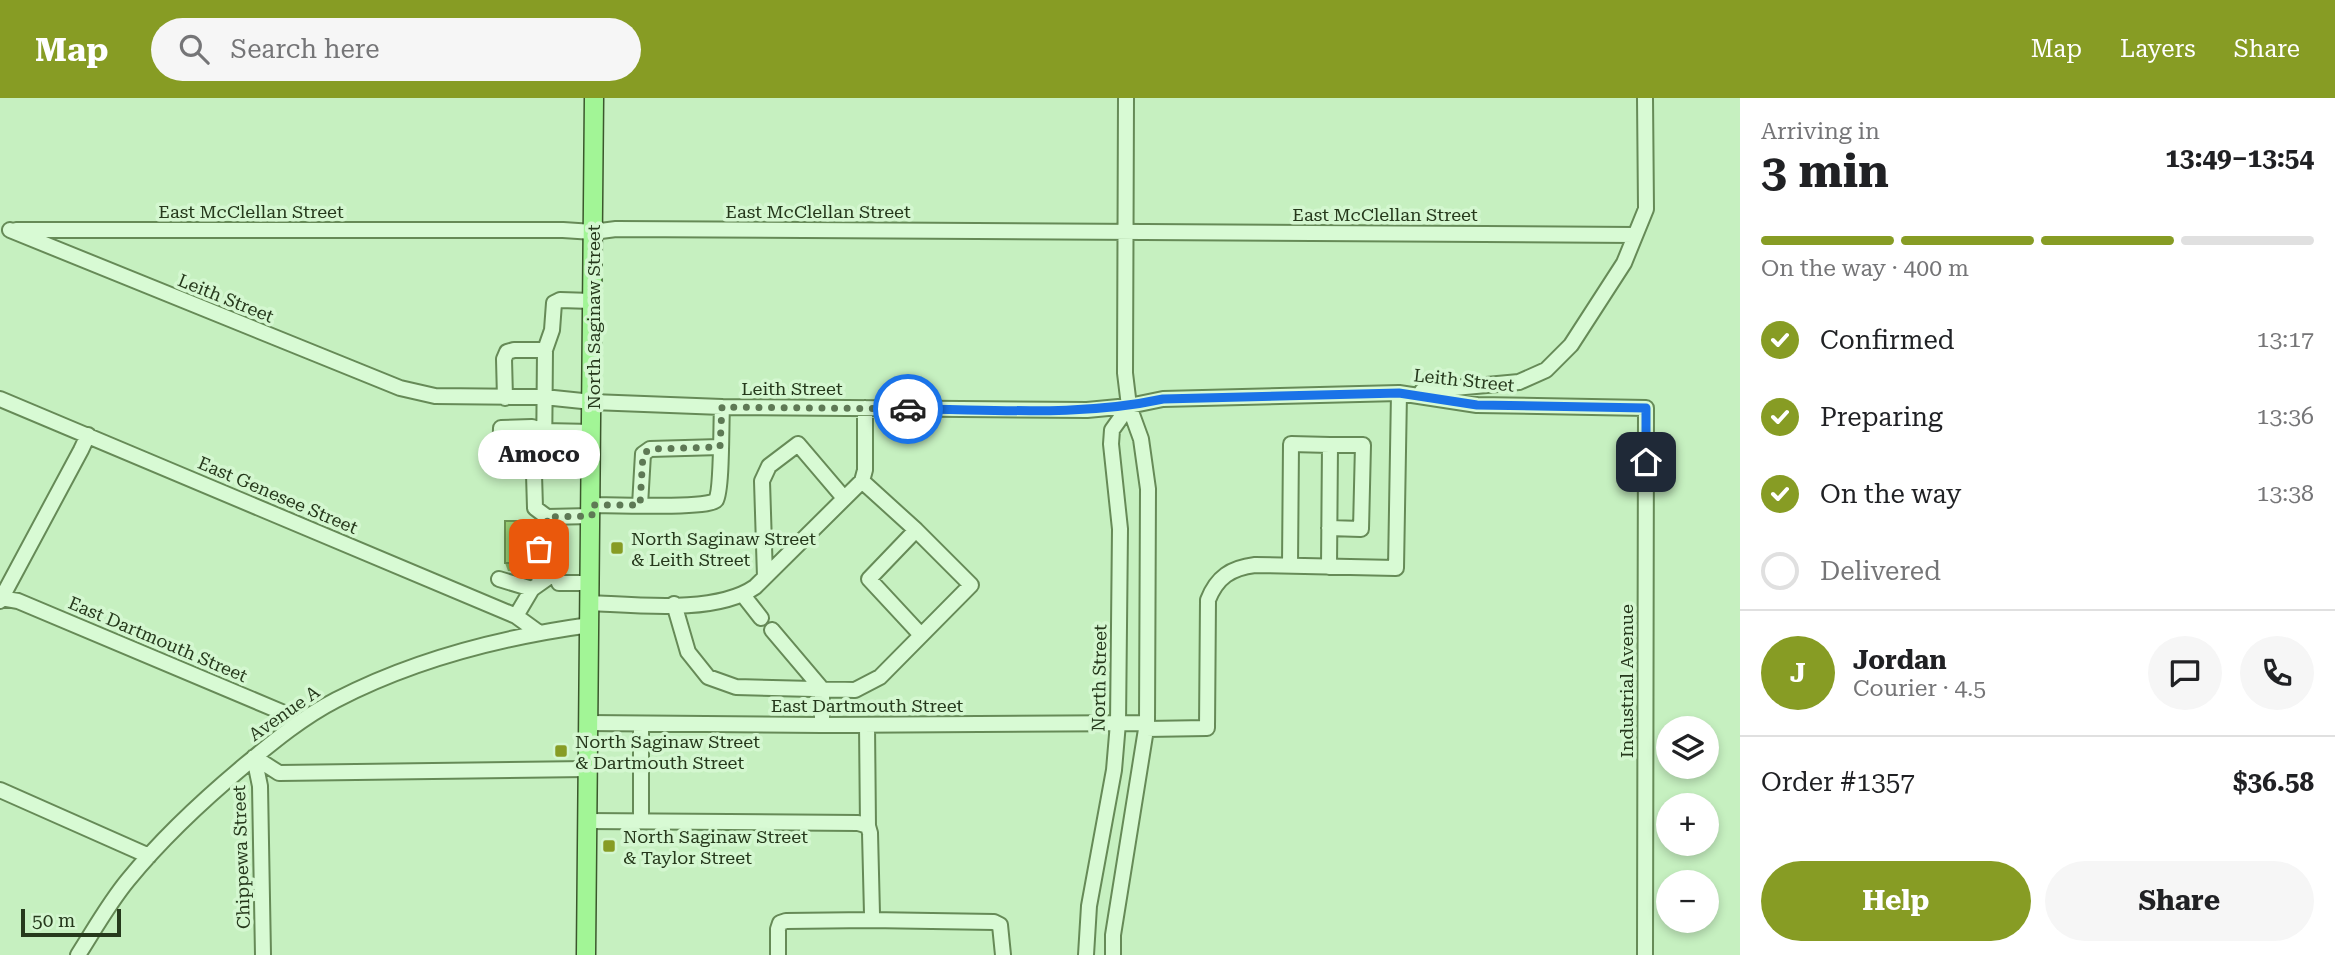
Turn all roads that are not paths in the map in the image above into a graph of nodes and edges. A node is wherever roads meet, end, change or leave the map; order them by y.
1 (594, 98) edge
2 (1126, 98) edge
3 (1645, 98) edge
4 (5, 230) edge
5 (593, 232) junction
6 (1125, 232) junction
7 (1635, 235) junction
8 (592, 301) junction
9 (545, 350) junction
10 (1399, 393) junction
11 (544, 397) junction
12 (505, 398) junction
13 (0, 399) edge
14 (592, 402) junction
15 (1129, 406) junction
16 (722, 407) junction
17 (865, 408) junction
18 (1646, 408) joint
19 (544, 431) junction
20 (592, 432) junction
21 (88, 435) junction
22 (1330, 445) junction
23 (720, 447) junction
24 (500, 461) dead end
25 (544, 464) junction
26 (592, 464) junction
27 (862, 481) junction
28 (844, 498) junction
29 (640, 505) junction
30 (592, 511) junction
31 (547, 517) junction
32 (1329, 528) junction
33 (916, 530) junction
34 (548, 533) junction
35 (544, 549) tunnel mouth
36 (1290, 566) junction
37 (1329, 566) junction
38 (548, 574) junction
39 (765, 577) junction
40 (499, 579) dead end
41 (591, 583) junction
42 (532, 589) junction
43 (743, 595) junction
44 (1, 599) edge
45 (591, 603) junction
46 (674, 604) junction
47 (516, 616) junction
48 (761, 618) dead end
49 (590, 625) junction
50 (772, 630) dead end
51 (538, 632) junction
52 (921, 635) junction
53 (822, 689) junction
54 (587, 723) junction
55 (1118, 723) junction
56 (641, 724) junction
57 (822, 725) junction
58 (867, 725) junction
59 (295, 726) junction
60 (1146, 726) junction
61 (254, 757) junction
62 (587, 769) junction
63 (0, 790) edge
64 (641, 820) junction
65 (586, 821) junction
66 (867, 826) junction
67 (149, 856) junction
68 (870, 920) junction
69 (78, 955) edge
70 (263, 955) edge
71 (586, 955) edge
72 (778, 955) edge
73 (1003, 955) edge
74 (1086, 955) edge
75 (1113, 955) edge
76 (1645, 955) edge

1 - 5 main road, North Saginaw Street
2 - 6 street
3 - 7 street
4 - 5 street, East McClellan Street
4 - 12 street, Leith Street
5 - 6 street, East McClellan Street
5 - 8 main road, North Saginaw Street
6 - 7 street, East McClellan Street
6 - 15 street
7 - 10 street
8 - 9 street
8 - 14 main road, North Saginaw Street
9 - 11 street
9 - 12 street
10 - 15 street, Leith Street
10 - 18 street, Leith Street
10 - 37 street
11 - 12 street, Leith Street
11 - 14 street, Leith Street
11 - 19 street
13 - 21 street, East Genesee Street
14 - 16 street, Leith Street
14 - 20 main road, North Saginaw Street
15 - 17 street, Leith Street
15 - 55 street, North Street
15 - 60 street
16 - 17 street, Leith Street
16 - 23 street
17 - 27 street
18 - 76 street, Industrial Avenue
19 - 20 street
19 - 24 street
19 - 25 street
20 - 26 main road, North Saginaw Street
21 - 44 street
21 - 47 street, East Genesee Street
22 - 32 street
22 - 32 street
22 - 36 street
23 - 29 street
23 - 29 street
25 - 26 street
25 - 31 street
26 - 30 main road, North Saginaw Street
27 - 28 street
27 - 33 street
28 - 39 street
28 - 39 street
29 - 30 street
30 - 31 street
30 - 41 main road, North Saginaw Street
31 - 34 street
32 - 37 street
33 - 52 street
33 - 52 street
34 - 35 street
34 - 38 street
36 - 37 street
36 - 60 street, East Dartmouth Street
38 - 41 street
38 - 42 street
39 - 43 street
40 - 42 street
41 - 45 main road, North Saginaw Street
42 - 47 street
43 - 46 street
43 - 48 street
44 - 59 street, East Dartmouth Street
45 - 46 street
45 - 49 main road, North Saginaw Street
46 - 53 street
47 - 51 street, East Genesee Street
49 - 51 street, Avenue A
49 - 54 main road, North Saginaw Street
50 - 53 street
51 - 59 street, Avenue A
52 - 53 street
53 - 57 street
54 - 56 street, East Dartmouth Street
54 - 62 main road, North Saginaw Street
55 - 58 street, East Dartmouth Street
55 - 60 street, East Dartmouth Street
55 - 74 street, North Street
56 - 57 street, East Dartmouth Street
56 - 64 street
57 - 58 street, East Dartmouth Street
58 - 66 street
59 - 61 street, Avenue A
60 - 75 street
61 - 62 street
61 - 67 street, Avenue A
61 - 70 street, Chippewa Street
62 - 65 main road, North Saginaw Street
63 - 67 street
64 - 65 street
64 - 66 street
65 - 71 main road, North Saginaw Street
66 - 68 street
67 - 69 street, Avenue A
68 - 72 street
68 - 73 street

